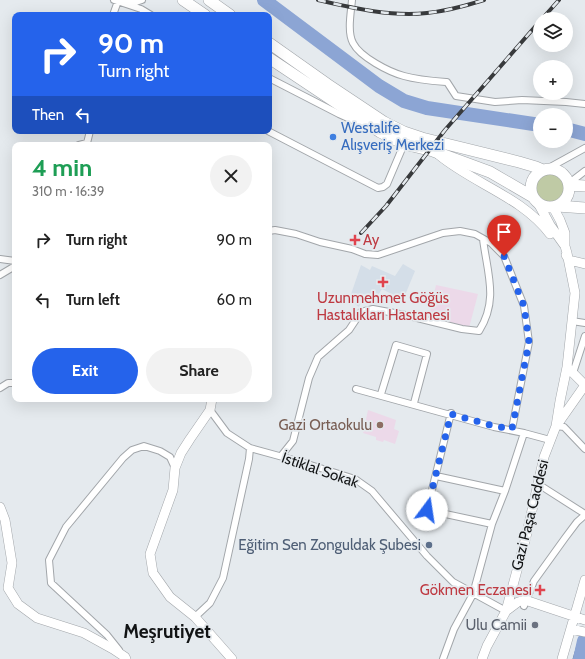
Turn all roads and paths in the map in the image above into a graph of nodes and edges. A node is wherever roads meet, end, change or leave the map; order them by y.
1 (116, 0) edge
2 (142, 0) edge
3 (183, 0) edge
4 (209, 0) edge
5 (352, 0) edge
6 (114, 12) edge
7 (146, 12) edge
8 (201, 12) edge
9 (226, 12) edge
10 (272, 45) edge
11 (272, 60) edge
12 (272, 80) edge
13 (585, 104) edge
14 (380, 132) junction
15 (272, 133) edge
16 (404, 144) junction
17 (585, 148) edge
18 (433, 150) junction
19 (544, 170) junction
20 (585, 171) edge
21 (568, 184) junction
22 (585, 186) edge
23 (536, 200) junction
24 (555, 206) junction
25 (585, 208) edge
26 (272, 230) edge
27 (483, 239) junction
28 (565, 246) junction
29 (0, 260) edge
30 (569, 260) junction
31 (12, 261) edge
32 (585, 264) edge
33 (12, 268) edge
34 (0, 275) edge
35 (572, 321) junction
36 (585, 323) edge
37 (585, 336) edge
38 (570, 370) junction
39 (12, 383) edge
40 (585, 385) edge
41 (0, 388) edge
42 (356, 388) dead end
43 (381, 394) junction
44 (211, 402) edge
45 (414, 403) junction
46 (210, 410) junction
47 (451, 414) junction
48 (556, 426) junction
49 (512, 429) junction
50 (524, 433) junction
51 (550, 440) junction
52 (250, 448) junction
53 (585, 449) edge
54 (281, 456) junction
55 (175, 468) junction
56 (436, 476) junction
57 (538, 484) junction
58 (505, 490) junction
59 (0, 507) edge
60 (585, 515) edge
61 (492, 524) junction
62 (585, 580) edge
63 (473, 594) junction
64 (525, 603) junction
65 (506, 611) junction
66 (195, 617) junction
67 (575, 617) junction
68 (585, 620) edge
69 (571, 629) junction
70 (585, 632) edge
71 (125, 658) edge
72 (232, 659) edge
73 (443, 659) edge
74 (482, 659) edge
75 (562, 659) edge

1 - 2 street
1 - 6 street
1 - 7 street
3 - 8 highway
4 - 9 highway
5 - 13 street
10 - 19 highway
11 - 14 highway
12 - 14 street
14 - 16 highway
15 - 16 street
16 - 18 highway
17 - 19 street
18 - 23 highway
18 - 30 street
19 - 21 highway
19 - 23 highway
20 - 21 street
21 - 22 highway
21 - 24 highway
23 - 24 highway
23 - 28 street
24 - 25 highway
24 - 28 street
26 - 27 street
27 - 49 street
27 - 54 street
28 - 30 street, Gazi Paşa Caddesi
29 - 31 street
30 - 32 street
30 - 35 street, Gazi Paşa Caddesi
33 - 34 street
35 - 36 street
35 - 38 street, Gazi Paşa Caddesi
37 - 38 street
38 - 40 street
38 - 48 street, Gazi Paşa Caddesi
39 - 41 street
40 - 48 street
42 - 43 street
43 - 45 street
43 - 45 street
44 - 46 street
45 - 47 street
46 - 52 street, İstiklal Sokak
46 - 55 street
47 - 49 street
47 - 56 street
48 - 51 street, Gazi Paşa Caddesi
48 - 53 street
49 - 50 street
50 - 51 street
50 - 58 street
51 - 57 street, Gazi Paşa Caddesi
52 - 54 street, İstiklal Sokak
52 - 66 street
54 - 63 street, İstiklal Sokak
55 - 66 street
55 - 71 street
56 - 58 street
56 - 61 street
57 - 60 street
57 - 65 street, Gazi Paşa Caddesi
58 - 61 street
59 - 71 street
60 - 64 street
61 - 63 street
62 - 67 street
63 - 65 street, İstiklal Sokak
63 - 73 street
64 - 65 street
64 - 67 street
65 - 74 street, Gazi Paşa Caddesi
66 - 72 street
67 - 68 street
67 - 69 street
69 - 70 street
69 - 75 street

